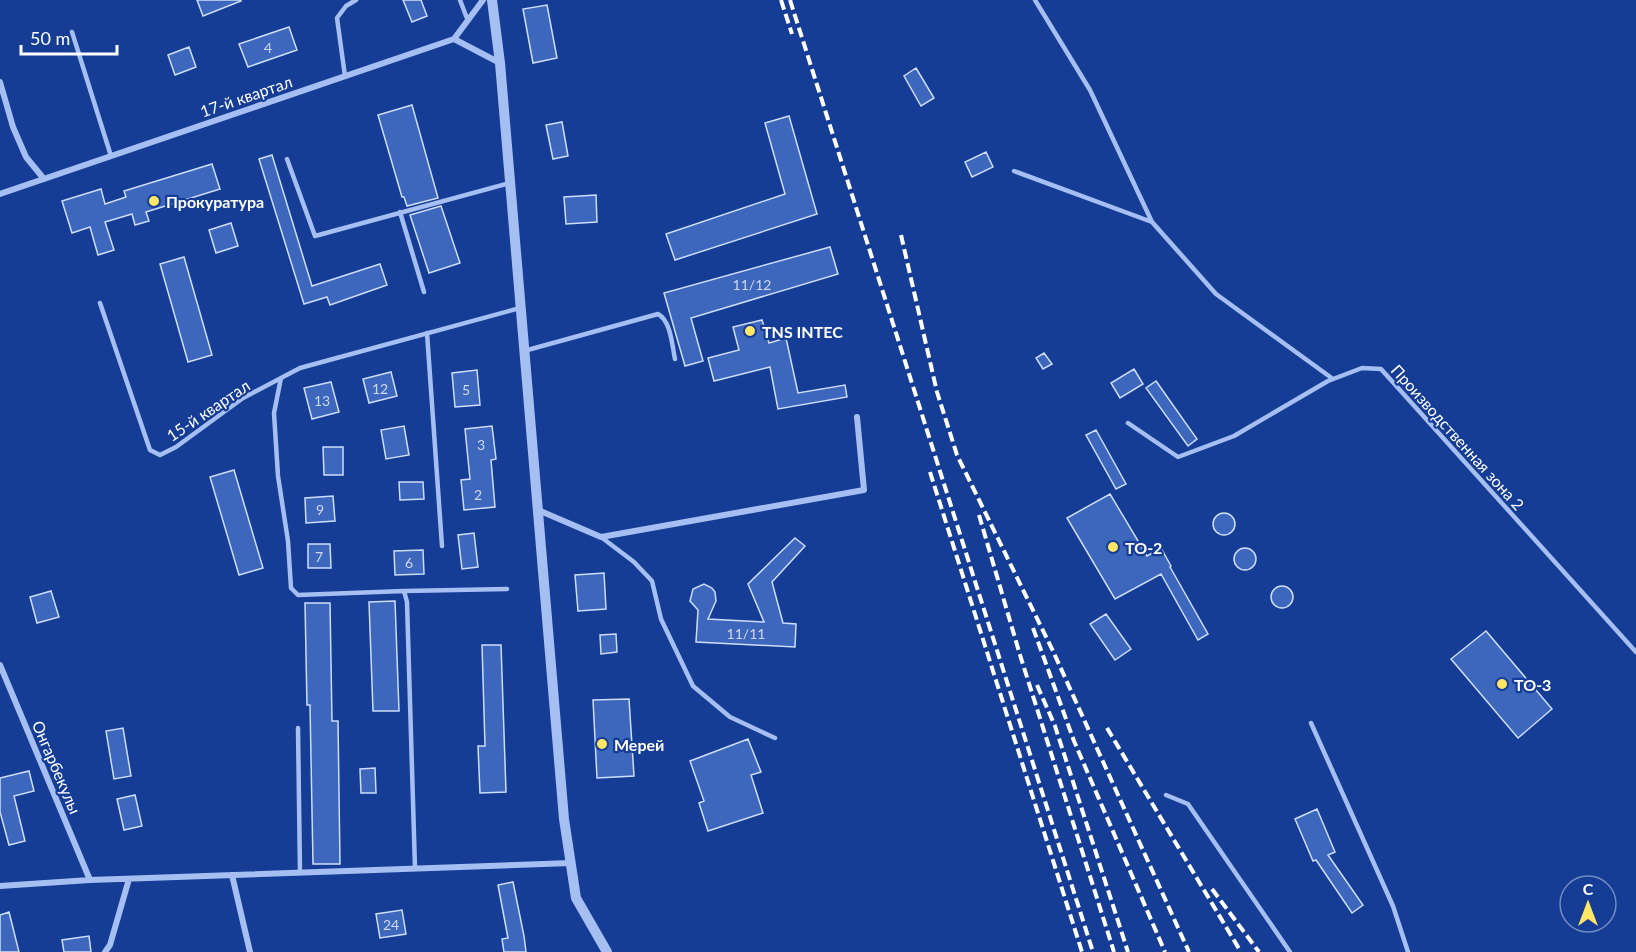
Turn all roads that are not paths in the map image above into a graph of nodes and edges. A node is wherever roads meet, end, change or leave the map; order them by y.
1 (356, 0) edge
2 (460, 0) edge
3 (483, 0) edge
4 (492, 0) edge
5 (1035, 0) edge
6 (468, 21) junction
7 (72, 32) dead end
8 (454, 39) junction
9 (500, 63) junction
10 (345, 76) junction
11 (0, 82) edge
12 (111, 156) junction
13 (287, 159) dead end
14 (1014, 171) dead end
15 (44, 179) junction
16 (510, 183) junction
17 (0, 194) edge
18 (400, 212) junction
19 (1152, 222) junction
20 (424, 292) dead end
21 (100, 303) dead end
22 (520, 308) junction
23 (427, 333) junction
24 (524, 351) junction
25 (675, 359) dead end
26 (281, 378) junction
27 (1333, 379) junction
28 (857, 417) dead end
29 (1128, 423) dead end
30 (538, 510) junction
31 (601, 537) junction
32 (442, 546) dead end
33 (507, 589) dead end
34 (404, 591) junction
35 (1636, 652) edge
36 (1, 669) edge
37 (1311, 723) dead end
38 (298, 728) dead end
39 (775, 738) dead end
40 (1166, 795) dead end
41 (571, 863) junction
42 (415, 868) junction
43 (300, 873) junction
44 (232, 875) junction
45 (129, 879) junction
46 (90, 880) junction
47 (0, 886) edge
48 (105, 952) edge
49 (250, 952) edge
50 (607, 952) edge
51 (1290, 952) edge
52 (1408, 952) edge

1 - 10 lane
2 - 6 lane
3 - 6 street
4 - 9 street
5 - 19 lane
6 - 8 street
7 - 12 lane
8 - 9 street
8 - 10 street, 17-й квартал
9 - 16 street
10 - 12 street, 17-й квартал
11 - 15 street
12 - 15 street, 17-й квартал
13 - 18 lane
14 - 19 lane
15 - 17 street, 17-й квартал
16 - 18 lane
16 - 22 street
18 - 20 lane
19 - 27 lane
21 - 26 lane, 15-й квартал
22 - 23 lane, 15-й квартал
22 - 24 street
23 - 26 lane, 15-й квартал
23 - 32 lane
24 - 25 lane
24 - 30 street
26 - 34 lane
27 - 29 lane, Производственная зона 2
27 - 35 lane, Производственная зона 2
28 - 31 street
30 - 31 street
30 - 41 street
31 - 39 lane
33 - 34 lane
34 - 42 lane
36 - 46 street, Онгарбекулы
37 - 52 lane
38 - 43 lane
40 - 51 lane
41 - 42 street
41 - 50 street
42 - 43 street
43 - 44 street
44 - 45 street
44 - 49 street
45 - 46 street
45 - 48 street
46 - 47 street

